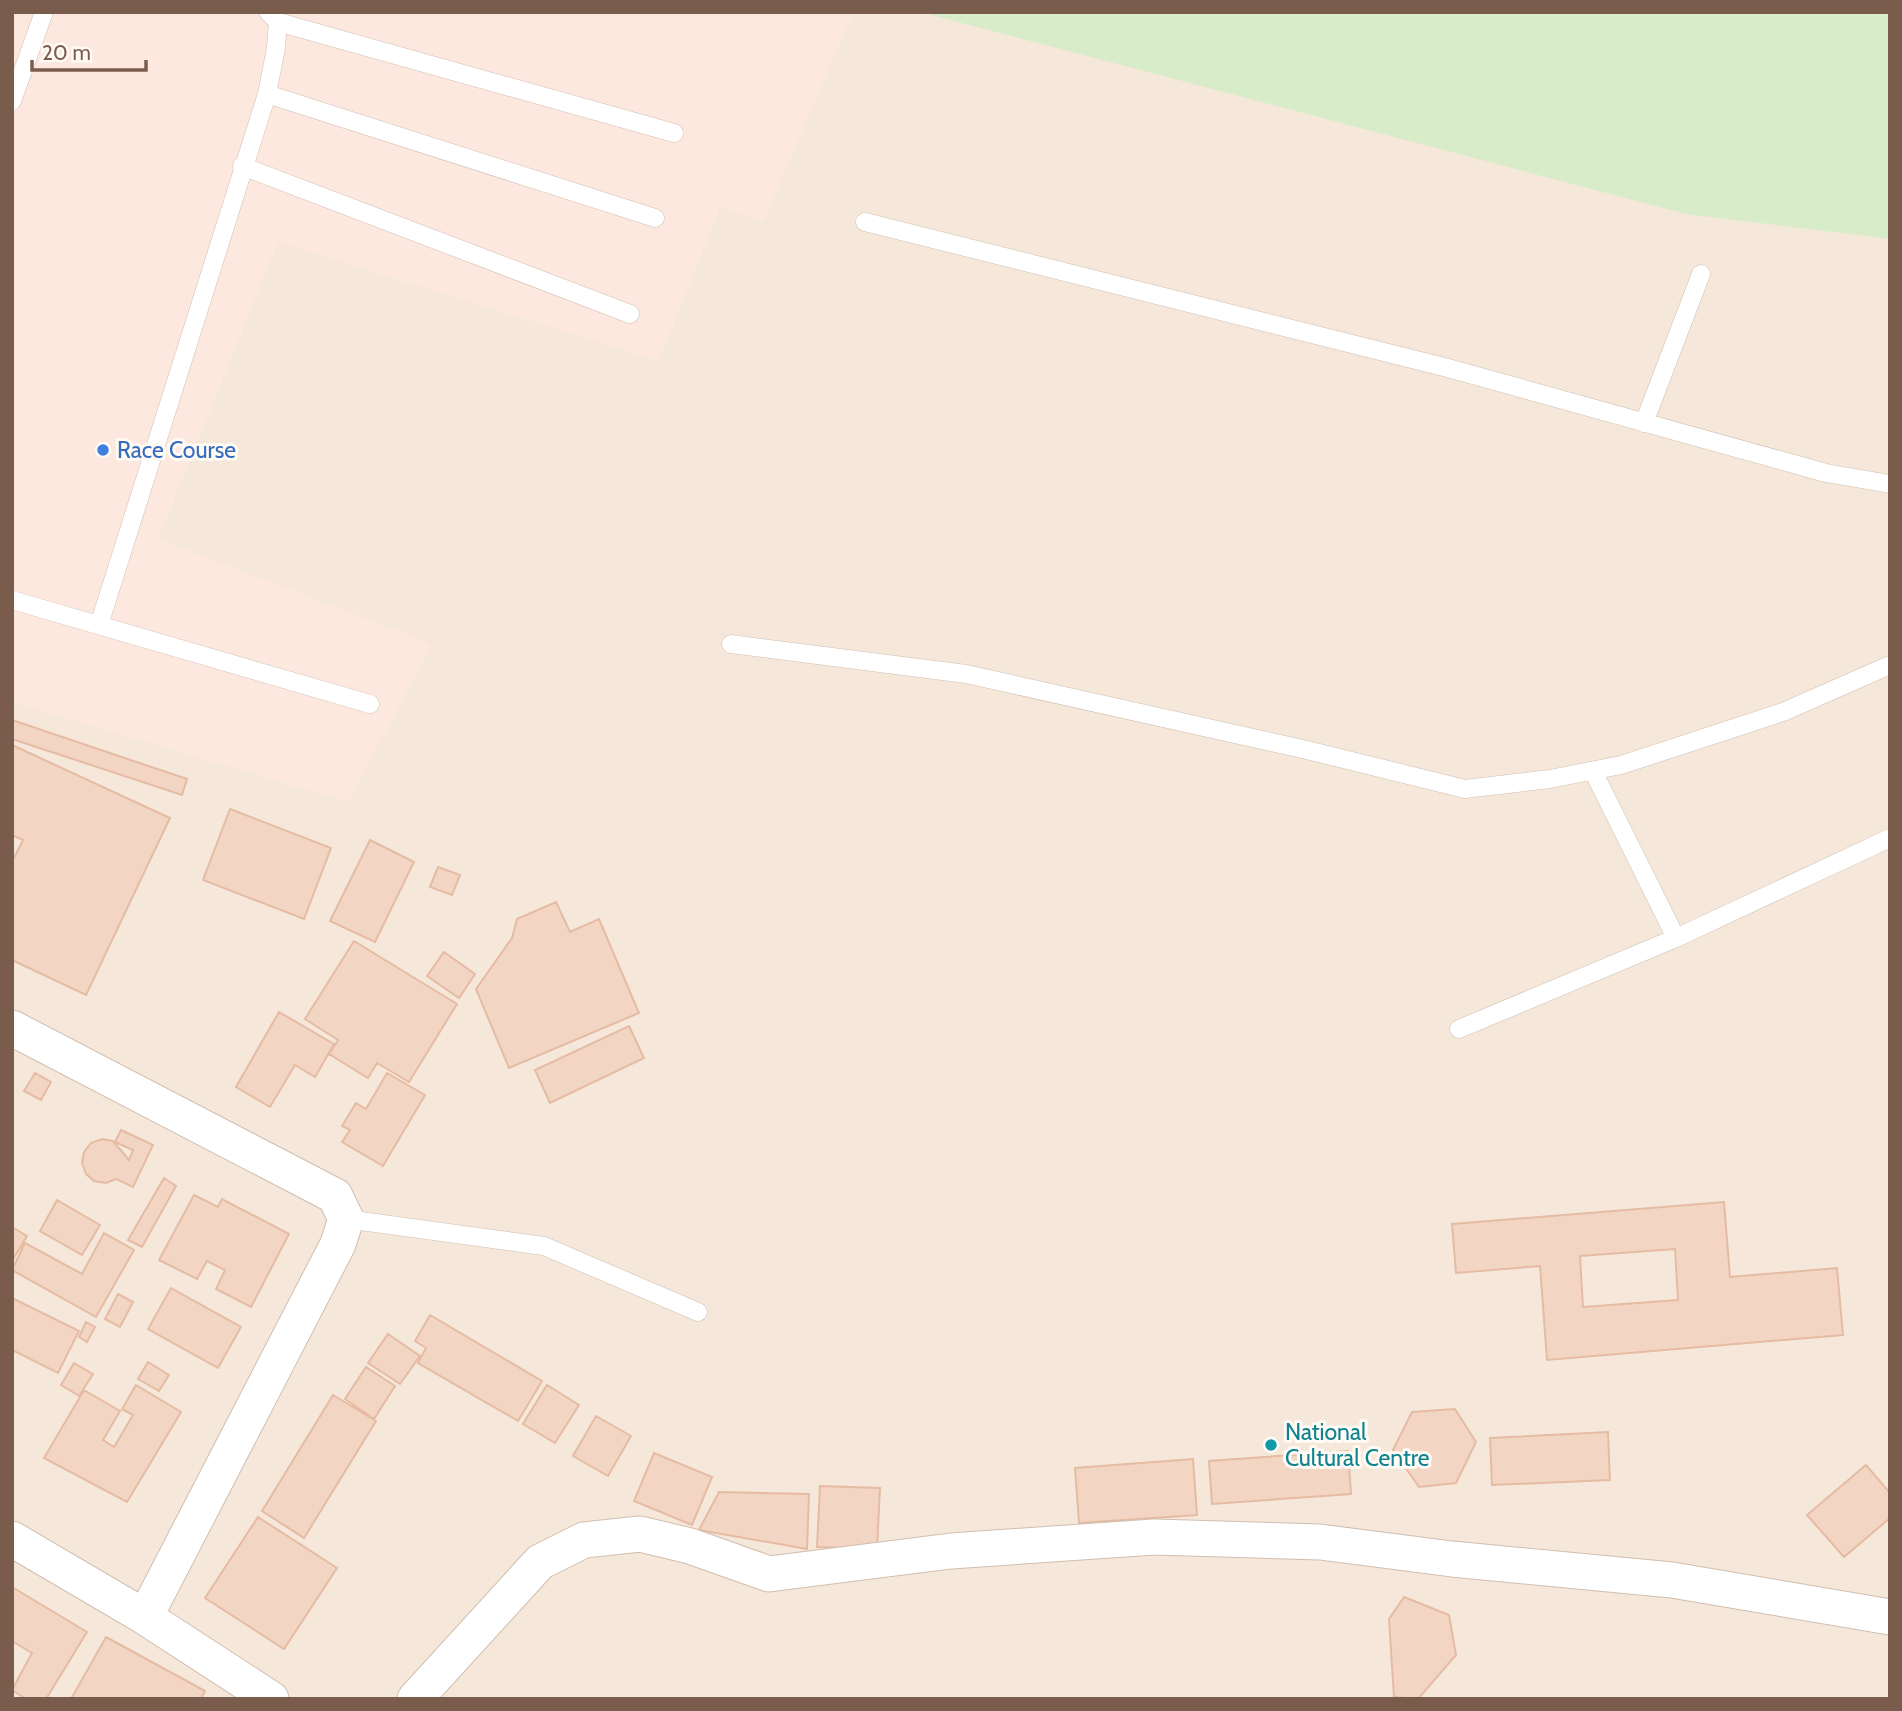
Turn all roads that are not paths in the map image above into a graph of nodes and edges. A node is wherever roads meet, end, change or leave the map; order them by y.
1 (44, 12) edge
2 (273, 17) edge
3 (267, 94) junction
4 (12, 101) edge
5 (674, 133) dead end
6 (242, 166) junction
7 (655, 218) dead end
8 (865, 222) dead end
9 (1702, 274) dead end
10 (630, 314) dead end
11 (1644, 423) junction
12 (1890, 484) edge
13 (12, 600) edge
14 (99, 625) junction
15 (731, 644) dead end
16 (1890, 665) edge
17 (370, 704) dead end
18 (1593, 771) junction
19 (1890, 838) edge
20 (1676, 938) junction
21 (12, 1028) edge
22 (1459, 1028) dead end
23 (346, 1219) junction
24 (698, 1312) dead end
25 (12, 1539) edge
26 (1890, 1616) edge
27 (145, 1618) junction
28 (271, 1699) edge
29 (415, 1699) edge

1 - 4 lane
2 - 3 lane
2 - 5 lane
3 - 6 lane
3 - 7 lane
6 - 10 lane
6 - 14 lane
8 - 11 lane
9 - 11 lane
11 - 12 lane
13 - 14 lane
14 - 17 lane
15 - 18 lane
16 - 18 lane
18 - 20 lane
19 - 20 lane
20 - 22 lane
21 - 23 street
23 - 24 lane
23 - 27 street
25 - 27 street
26 - 29 street
27 - 28 street

